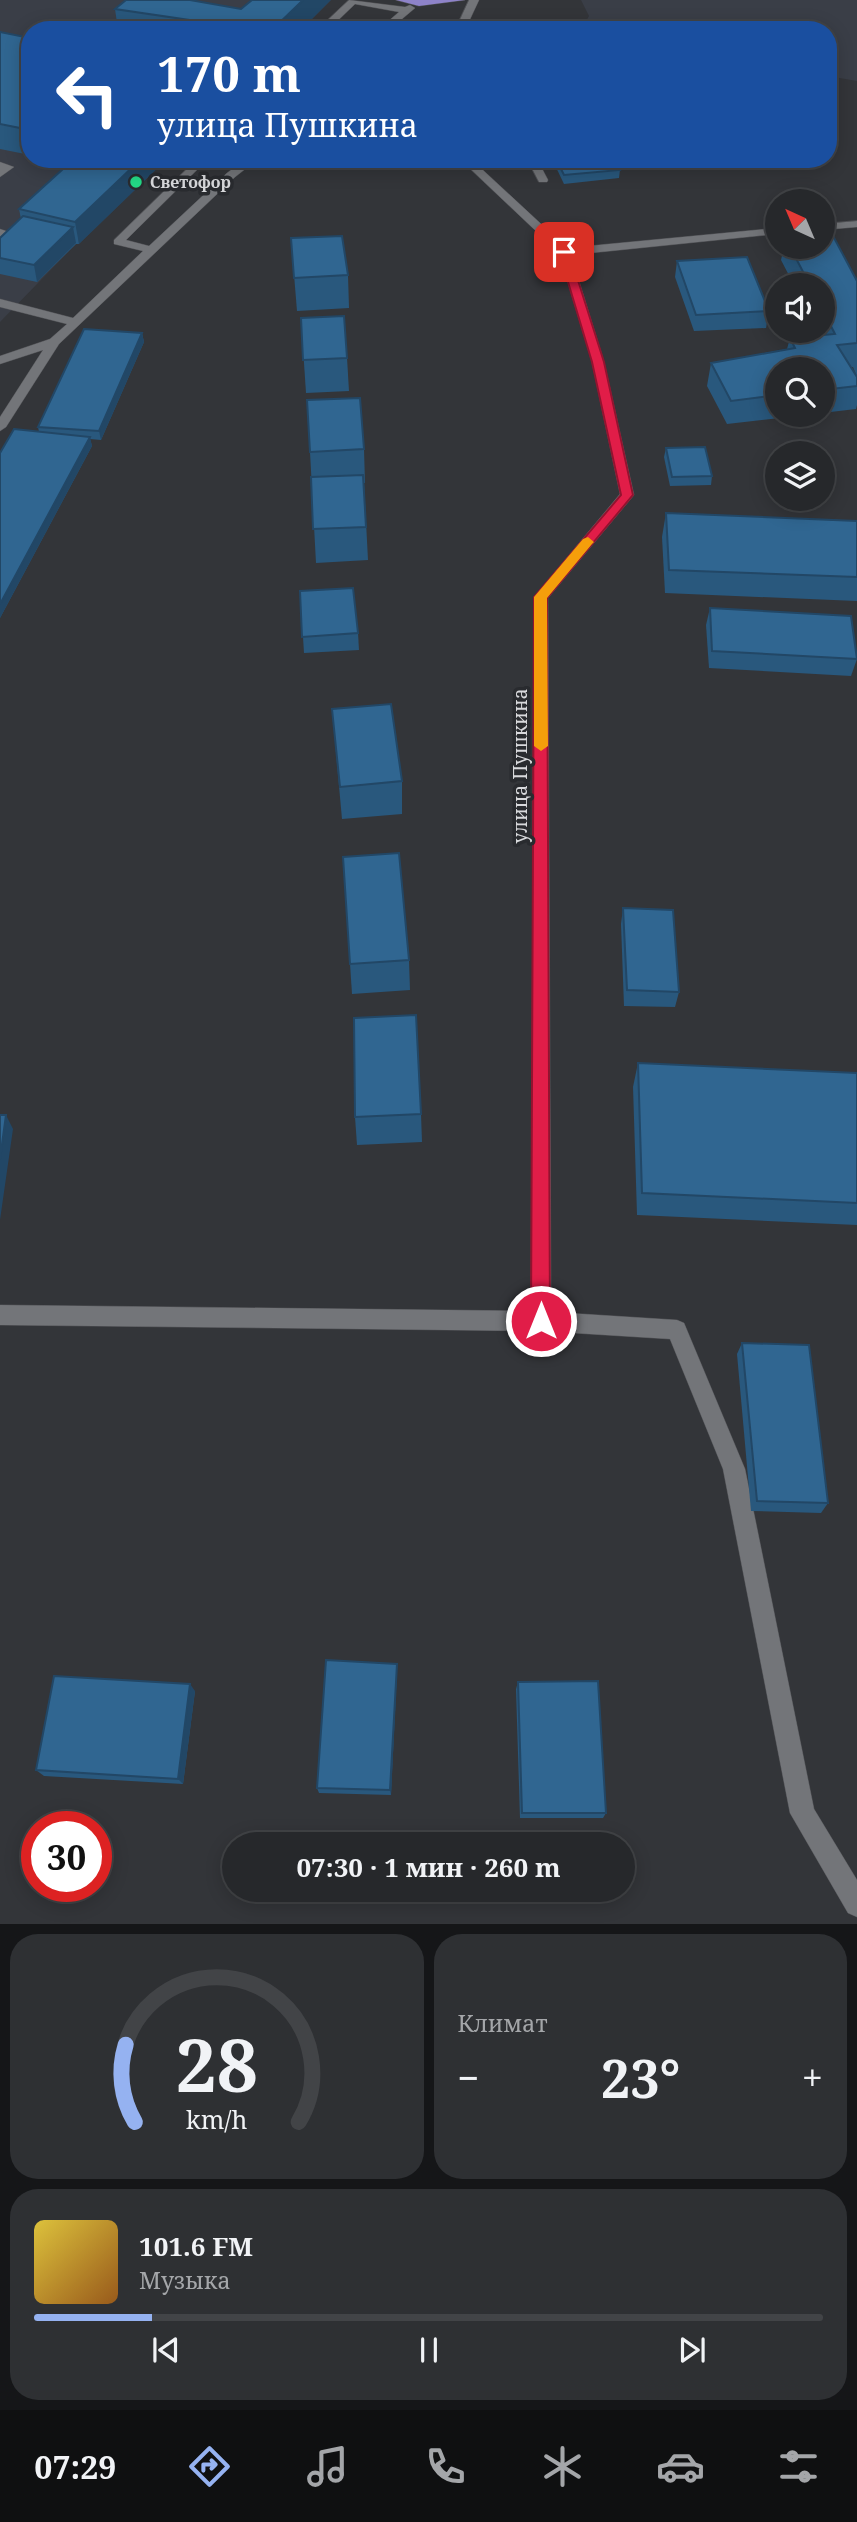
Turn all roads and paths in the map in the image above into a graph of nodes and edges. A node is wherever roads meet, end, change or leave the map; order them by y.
1 (401, 0) edge
2 (460, 0) edge
3 (474, 0) edge
4 (351, 3) edge
5 (419, 3) junction
6 (402, 14) junction
7 (332, 21) edge
8 (394, 21) edge
9 (464, 21) edge
10 (0, 165) edge
11 (194, 168) edge
12 (241, 168) edge
13 (475, 168) edge
14 (537, 168) edge
15 (0, 174) edge
16 (543, 180) dead end
17 (857, 224) edge
18 (835, 226) edge
19 (0, 232) edge
20 (765, 232) edge
21 (0, 243) edge
22 (152, 250) junction
23 (564, 252) junction
24 (0, 303) edge
25 (75, 321) junction
26 (54, 342) junction
27 (0, 360) edge
28 (0, 427) edge
29 (0, 1315) edge
30 (541, 1321) junction
31 (857, 1904) edge

1 - 5 main road
2 - 5 main road
3 - 9 street
4 - 6 street
4 - 7 street
5 - 6 street
6 - 8 street
10 - 15 street
11 - 22 street
12 - 22 street
13 - 23 street
14 - 16 street
17 - 18 street
19 - 21 street
20 - 23 street
22 - 25 street
23 - 30 street, улица Пушкина
24 - 25 street
25 - 26 street
26 - 27 street
26 - 28 street
29 - 30 street
30 - 31 street

